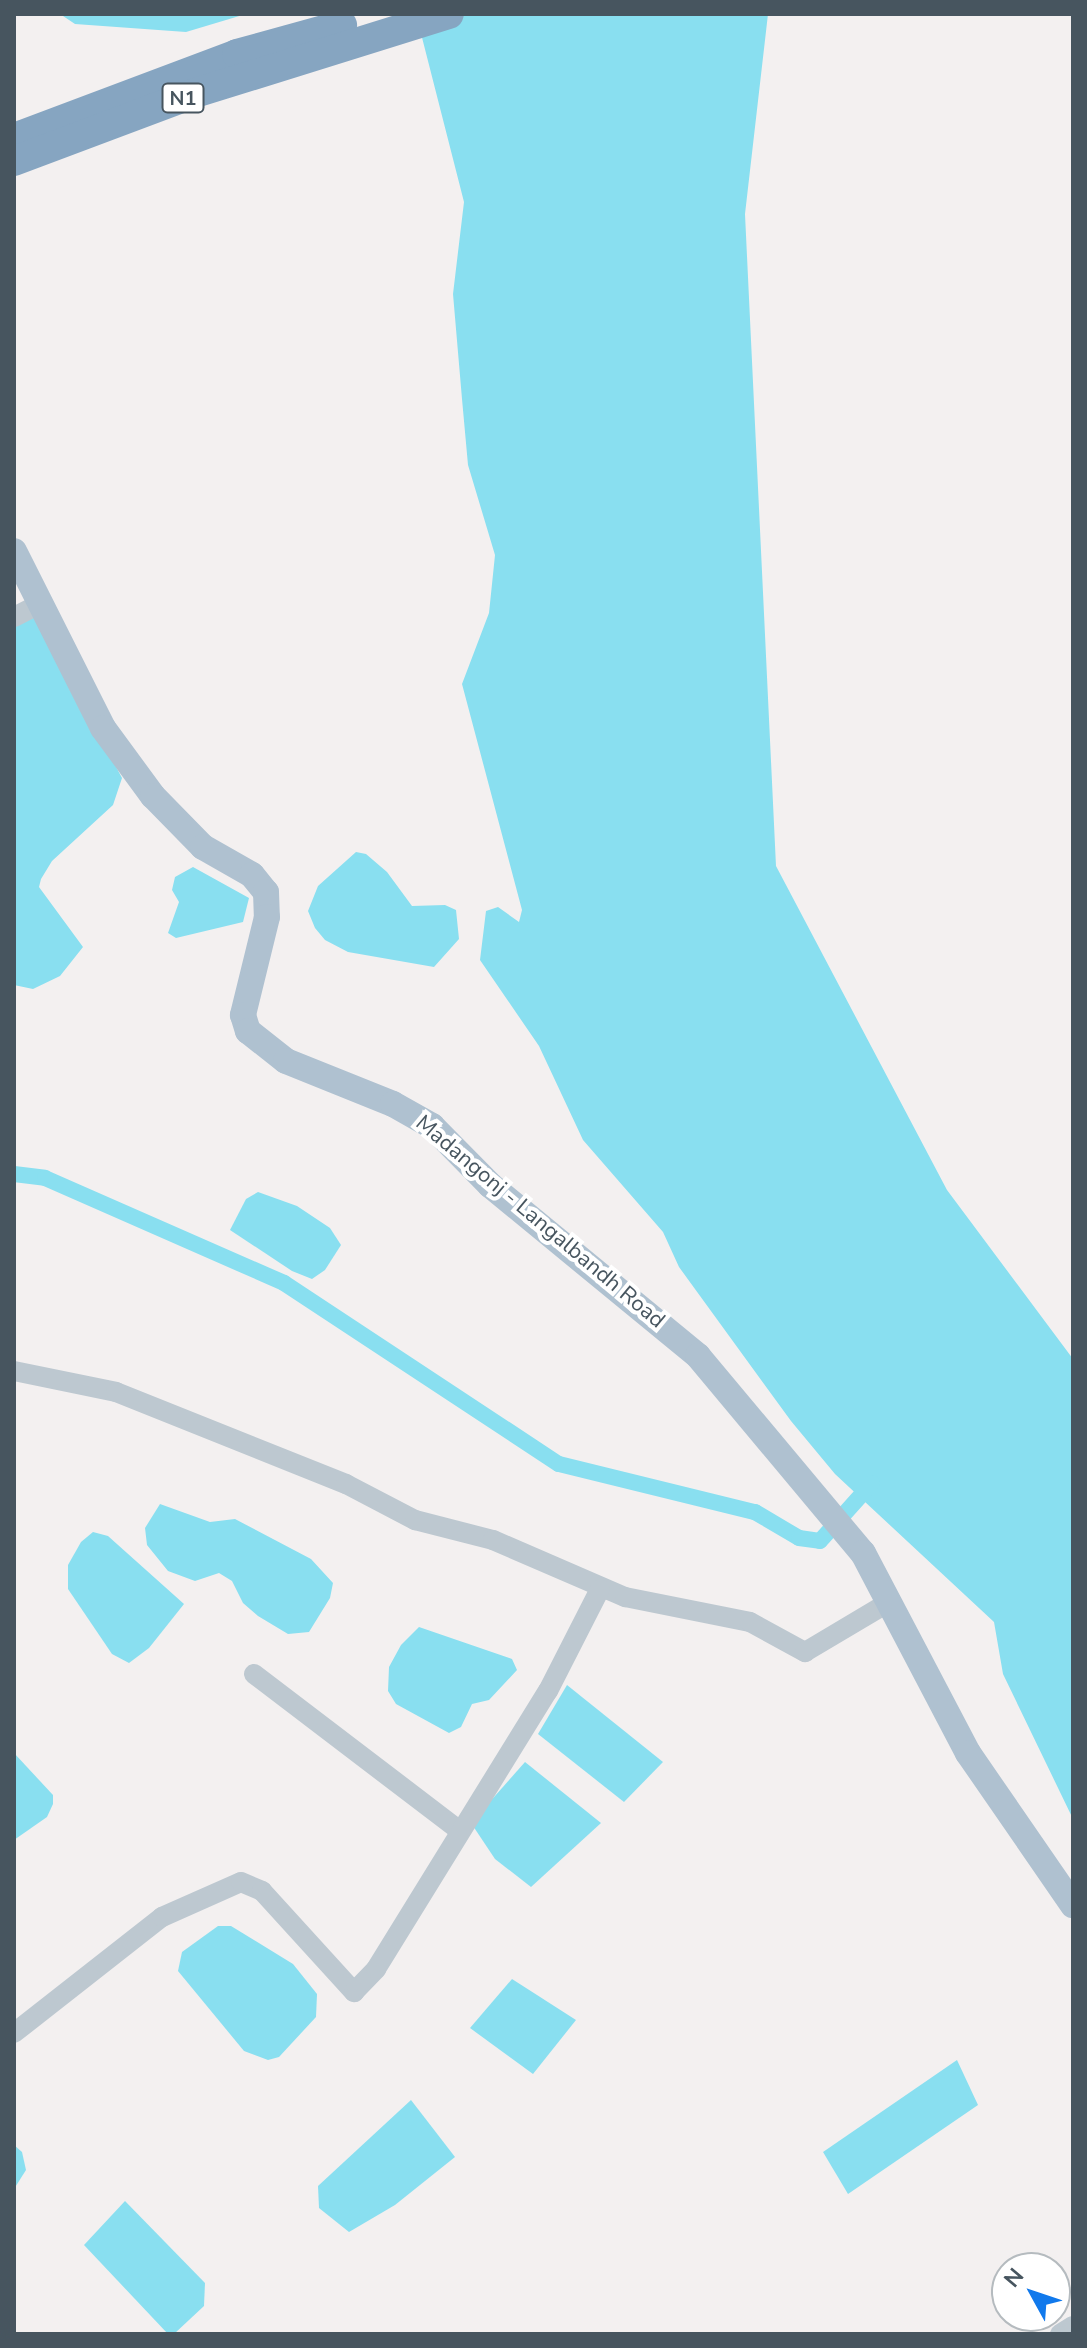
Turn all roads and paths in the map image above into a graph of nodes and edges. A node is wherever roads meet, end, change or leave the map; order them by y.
1 (382, 14) edge
2 (449, 14) edge
3 (350, 32) junction
4 (14, 138) edge
5 (14, 161) edge
6 (14, 551) edge
7 (42, 603) junction
8 (14, 617) edge
9 (14, 1371) edge
10 (600, 1589) junction
11 (891, 1601) junction
12 (254, 1674) dead end
13 (459, 1830) junction
14 (1073, 1905) edge
15 (14, 2033) edge
16 (1073, 2326) edge
17 (1060, 2334) edge

1 - 3 highway, N1
2 - 3 highway, N1
3 - 4 highway, N1
3 - 5 highway, N1
6 - 7 main road, Madangonj - Langalbandh Road
7 - 8 street
7 - 11 main road, Madangonj - Langalbandh Road
9 - 10 street
10 - 11 street
10 - 13 street
11 - 14 main road
12 - 13 street
13 - 15 street
16 - 17 street

